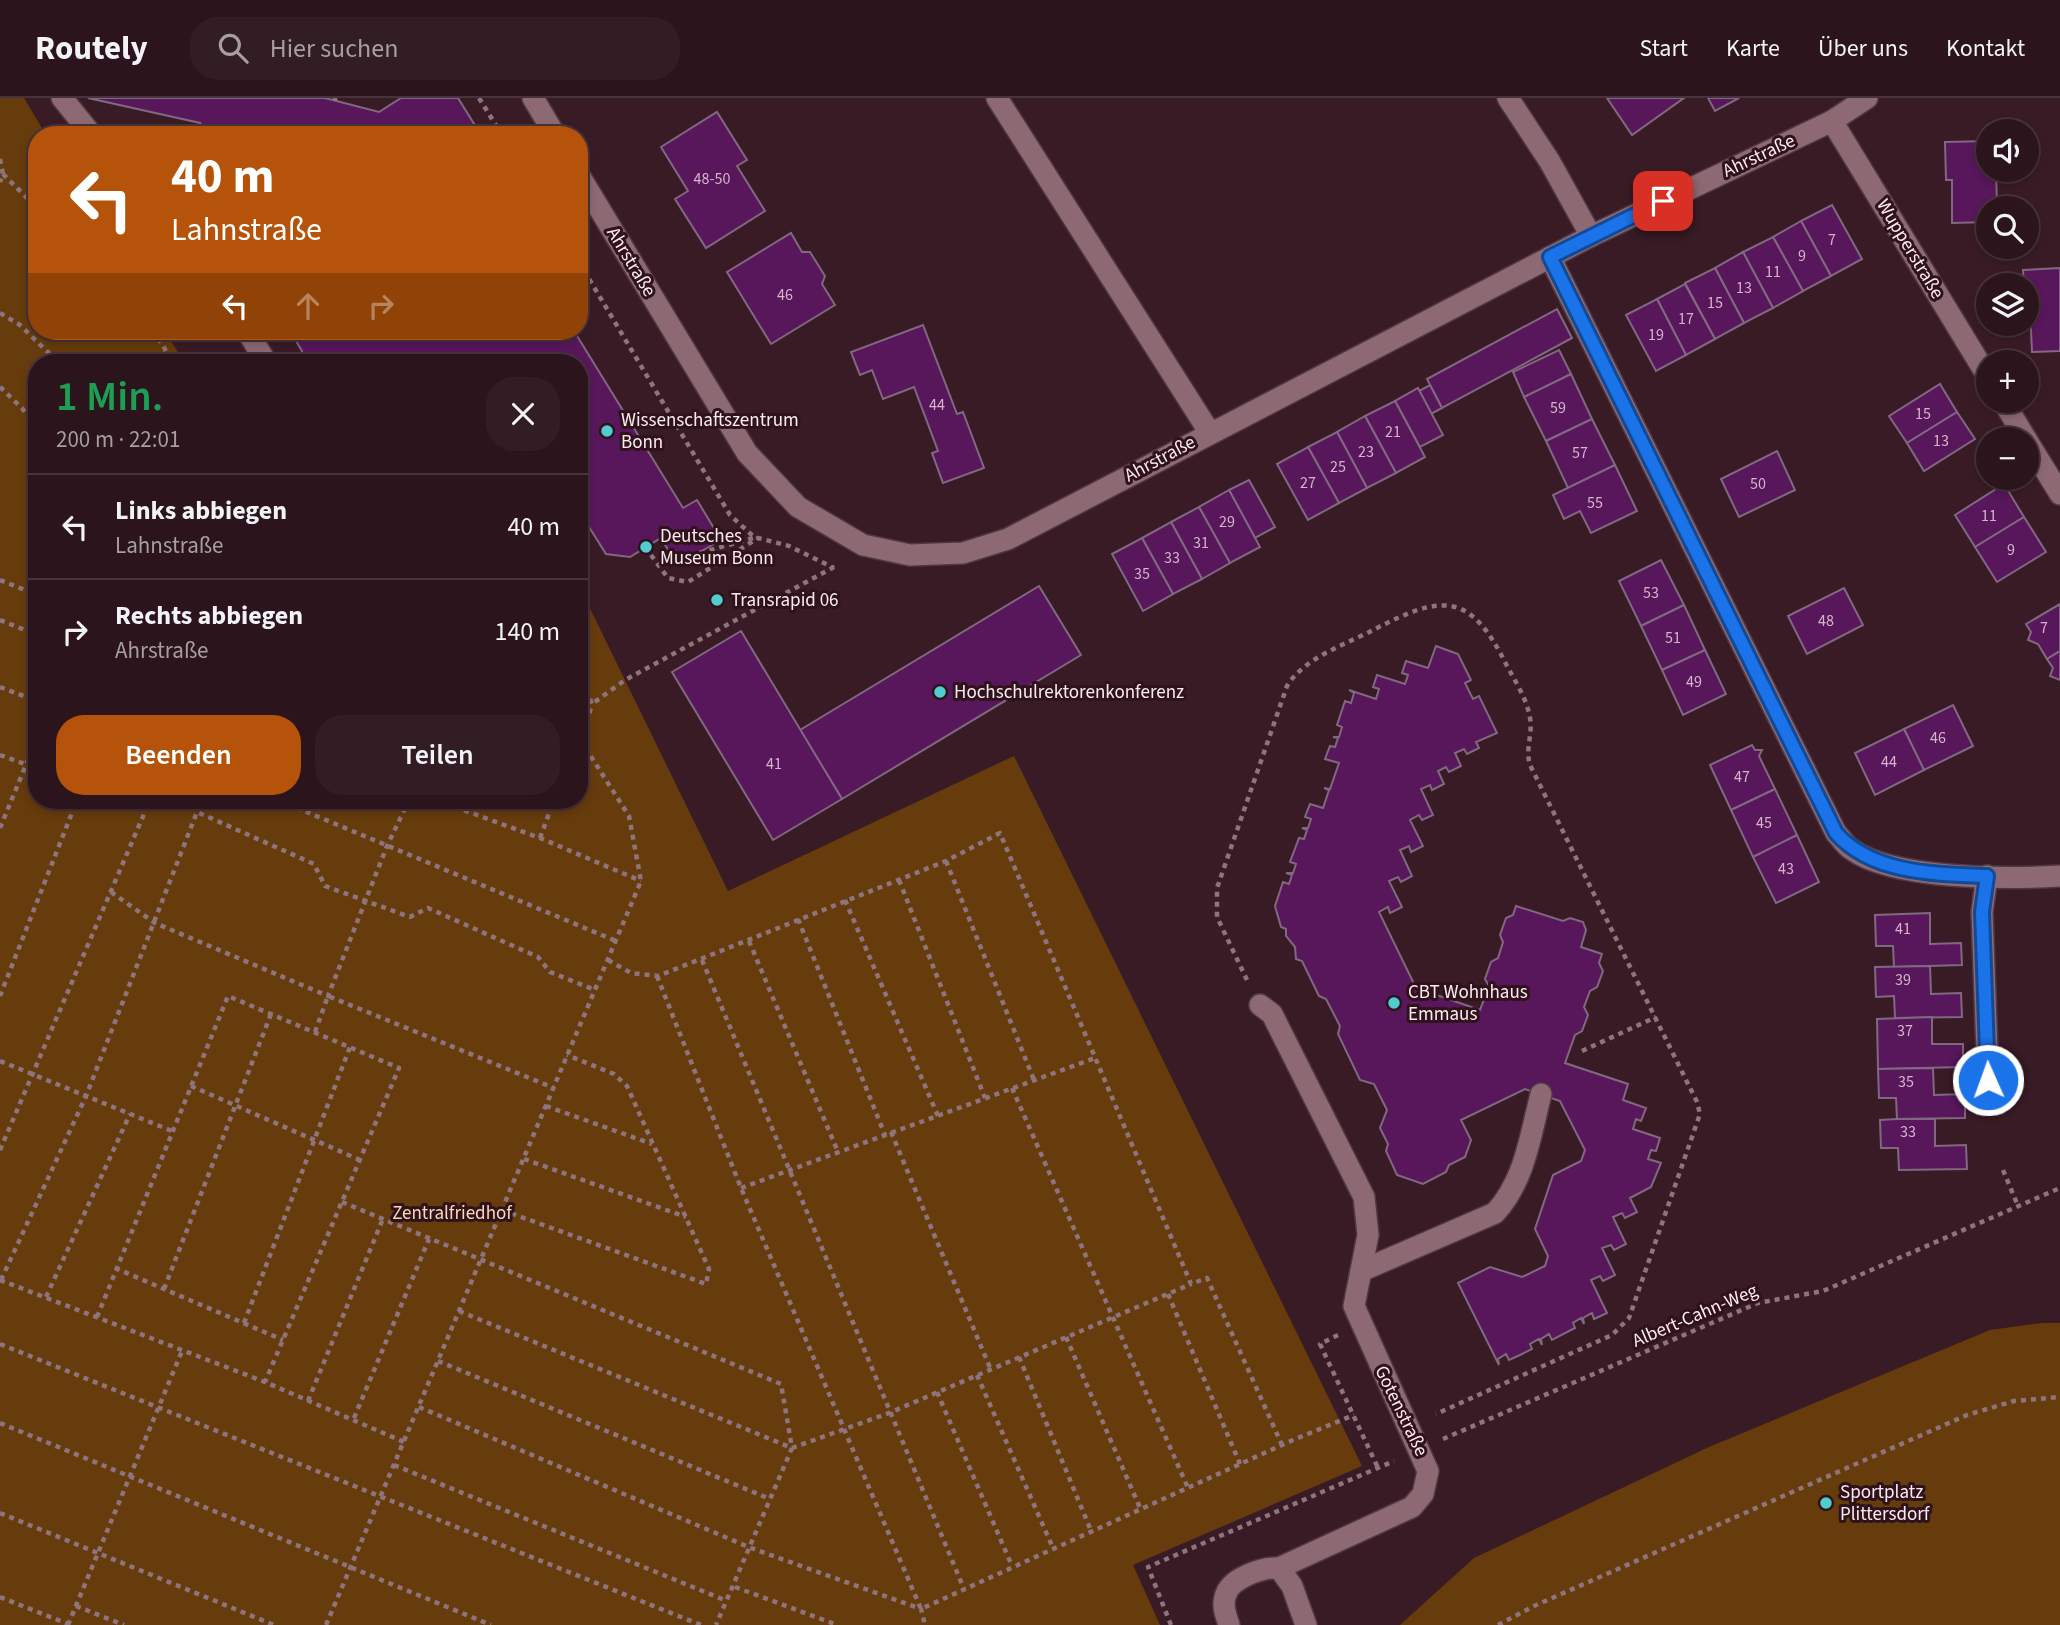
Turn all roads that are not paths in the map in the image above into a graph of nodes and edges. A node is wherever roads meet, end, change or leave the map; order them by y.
1 (62, 98) edge
2 (533, 98) edge
3 (997, 98) edge
4 (1508, 98) edge
5 (1867, 98) edge
6 (1832, 121) junction
7 (85, 126) edge
8 (550, 126) edge
9 (588, 190) edge
10 (1591, 236) junction
11 (1550, 257) junction
12 (1976, 357) edge
13 (1210, 433) junction
14 (2039, 460) edge
15 (2060, 494) edge
16 (1987, 876) junction
17 (2060, 876) edge
18 (1260, 1005) road end
19 (1988, 1080) dead end
20 (1541, 1094) dead end
21 (1363, 1262) junction
22 (1279, 1568) junction
23 (1229, 1625) edge
24 (1306, 1625) edge

1 - 7 street
2 - 8 street
3 - 13 street
4 - 10 street
5 - 6 street, Ahrstraße
6 - 10 street, Ahrstraße
6 - 12 street, Wupperstraße
9 - 13 street, Ahrstraße
10 - 11 street, Ahrstraße
11 - 13 street, Ahrstraße
11 - 16 street
14 - 15 street
16 - 17 street
16 - 19 street
18 - 21 street, Gotenstraße
20 - 21 street
21 - 22 street, Gotenstraße
22 - 23 street, Gotenstraße
22 - 24 street

